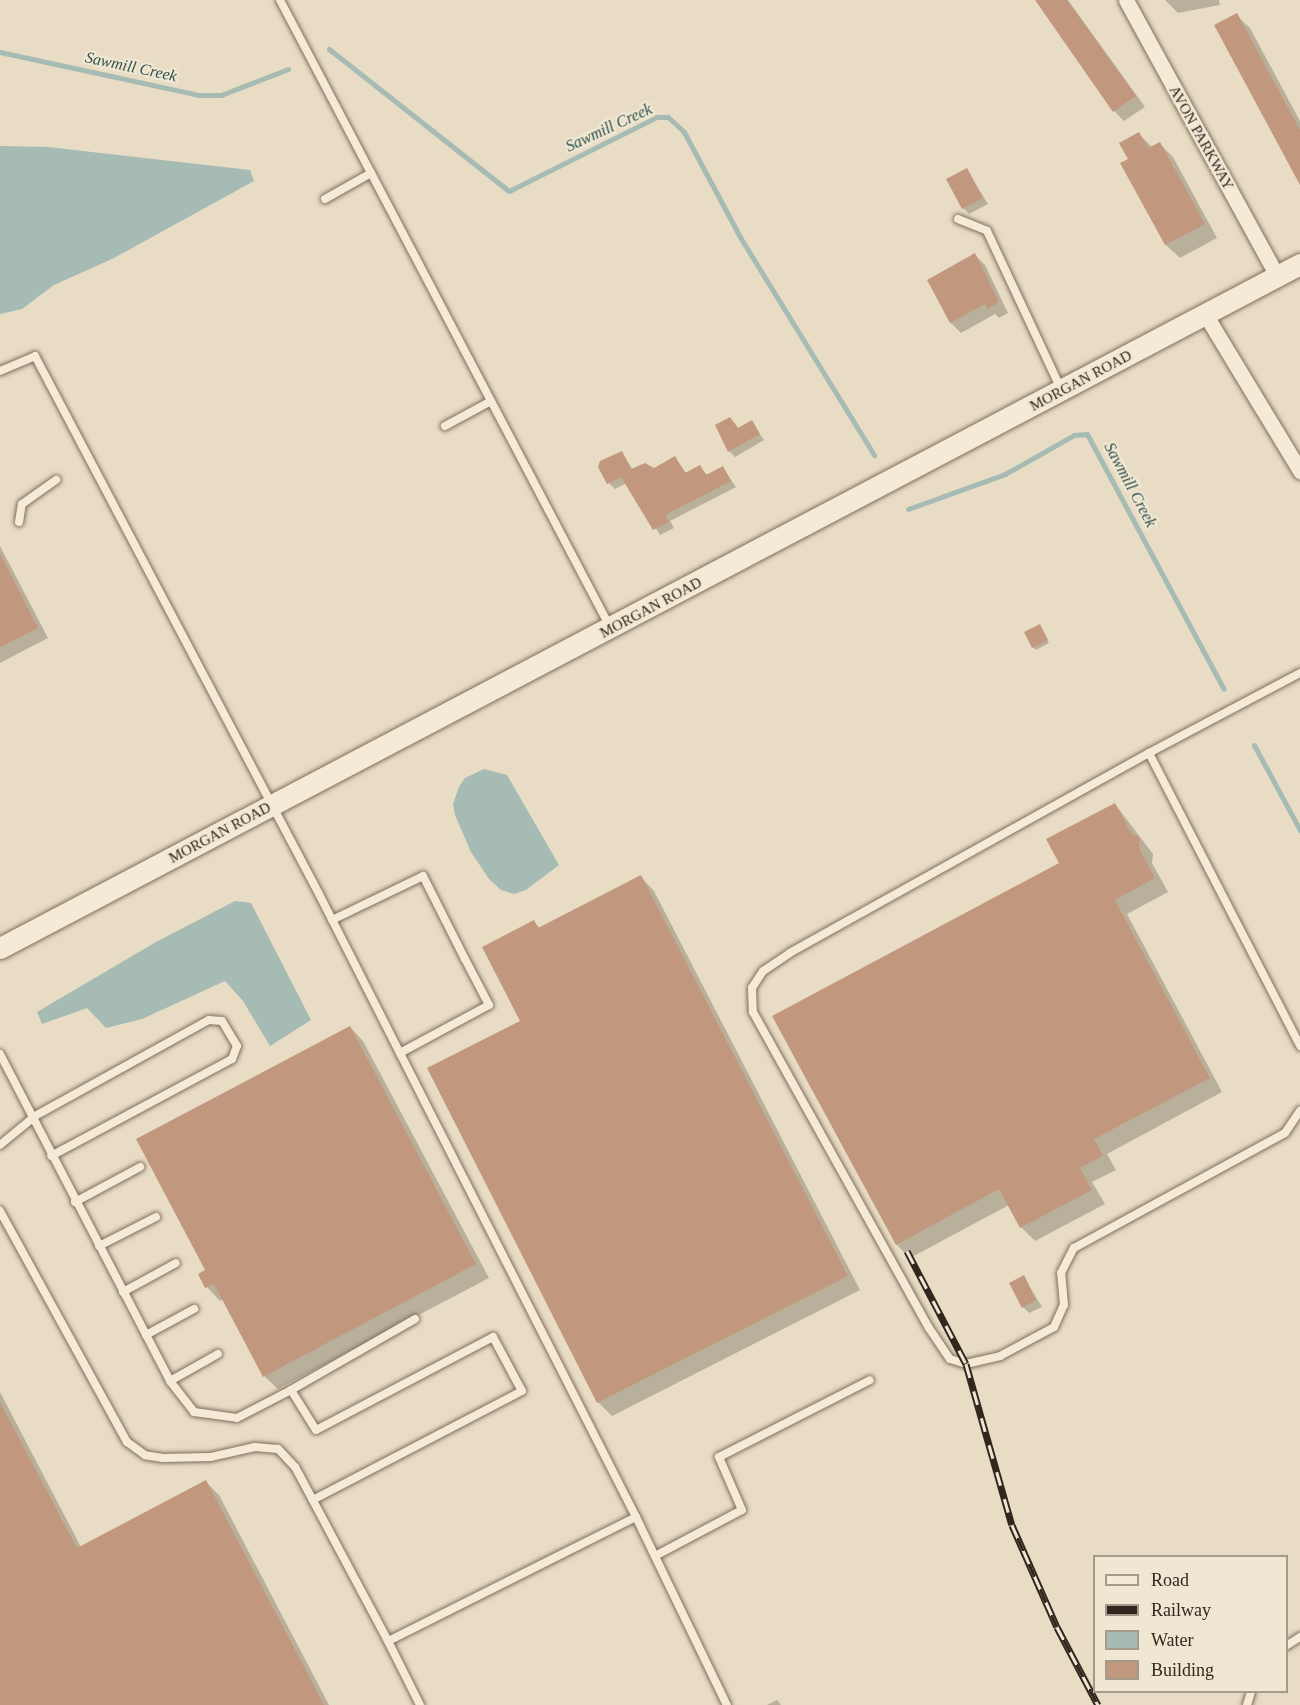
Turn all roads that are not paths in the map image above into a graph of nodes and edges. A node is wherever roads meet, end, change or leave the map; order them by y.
1 (280, 0) edge
2 (1126, 0) edge
3 (371, 173) junction
4 (325, 199) dead end
5 (958, 219) dead end
6 (1300, 264) edge
7 (1277, 276) junction
8 (1206, 314) junction
9 (0, 371) edge
10 (1062, 391) junction
11 (491, 401) junction
12 (445, 426) dead end
13 (1298, 462) edge
14 (56, 480) dead end
15 (18, 522) dead end
16 (610, 629) junction
17 (1300, 673) edge
18 (1149, 753) junction
19 (271, 807) junction
20 (332, 920) junction
21 (0, 948) edge
22 (1300, 1046) edge
23 (400, 1053) junction
24 (0, 1054) edge
25 (4, 1070) edge
26 (1300, 1111) edge
27 (35, 1116) junction
28 (0, 1145) edge
29 (51, 1156) junction
30 (141, 1167) dead end
31 (75, 1202) junction
32 (0, 1211) edge
33 (156, 1217) dead end
34 (99, 1246) junction
35 (176, 1263) dead end
36 (123, 1292) junction
37 (194, 1308) dead end
38 (415, 1319) dead end
39 (146, 1335) junction
40 (218, 1354) dead end
41 (870, 1380) dead end
42 (170, 1381) junction
43 (291, 1390) junction
44 (313, 1500) junction
45 (636, 1517) junction
46 (655, 1556) junction
47 (388, 1641) junction
48 (420, 1705) edge
49 (727, 1705) edge

1 - 3 lane
2 - 7 street, AVON PARKWAY
3 - 4 lane
3 - 11 lane
5 - 10 lane
6 - 7 street, MORGAN ROAD
7 - 8 street, MORGAN ROAD
8 - 10 street, MORGAN ROAD
8 - 13 street
9 - 19 lane
10 - 16 street, MORGAN ROAD
11 - 12 lane
11 - 16 lane
14 - 15 lane
16 - 19 street, MORGAN ROAD
17 - 18 lane
18 - 22 lane
18 - 26 lane
19 - 20 lane
19 - 21 street, MORGAN ROAD
20 - 23 lane
20 - 23 lane
23 - 45 lane
24 - 25 lane
25 - 27 lane
27 - 28 lane
27 - 29 lane
27 - 29 lane
29 - 31 lane
30 - 31 lane
31 - 34 lane
32 - 44 lane
33 - 34 lane
34 - 36 lane
35 - 36 lane
36 - 39 lane
37 - 39 lane
38 - 43 lane
39 - 42 lane
40 - 42 lane
41 - 46 lane
42 - 43 lane
43 - 44 lane
44 - 47 lane
45 - 46 lane
45 - 47 lane
46 - 49 lane
47 - 48 lane

